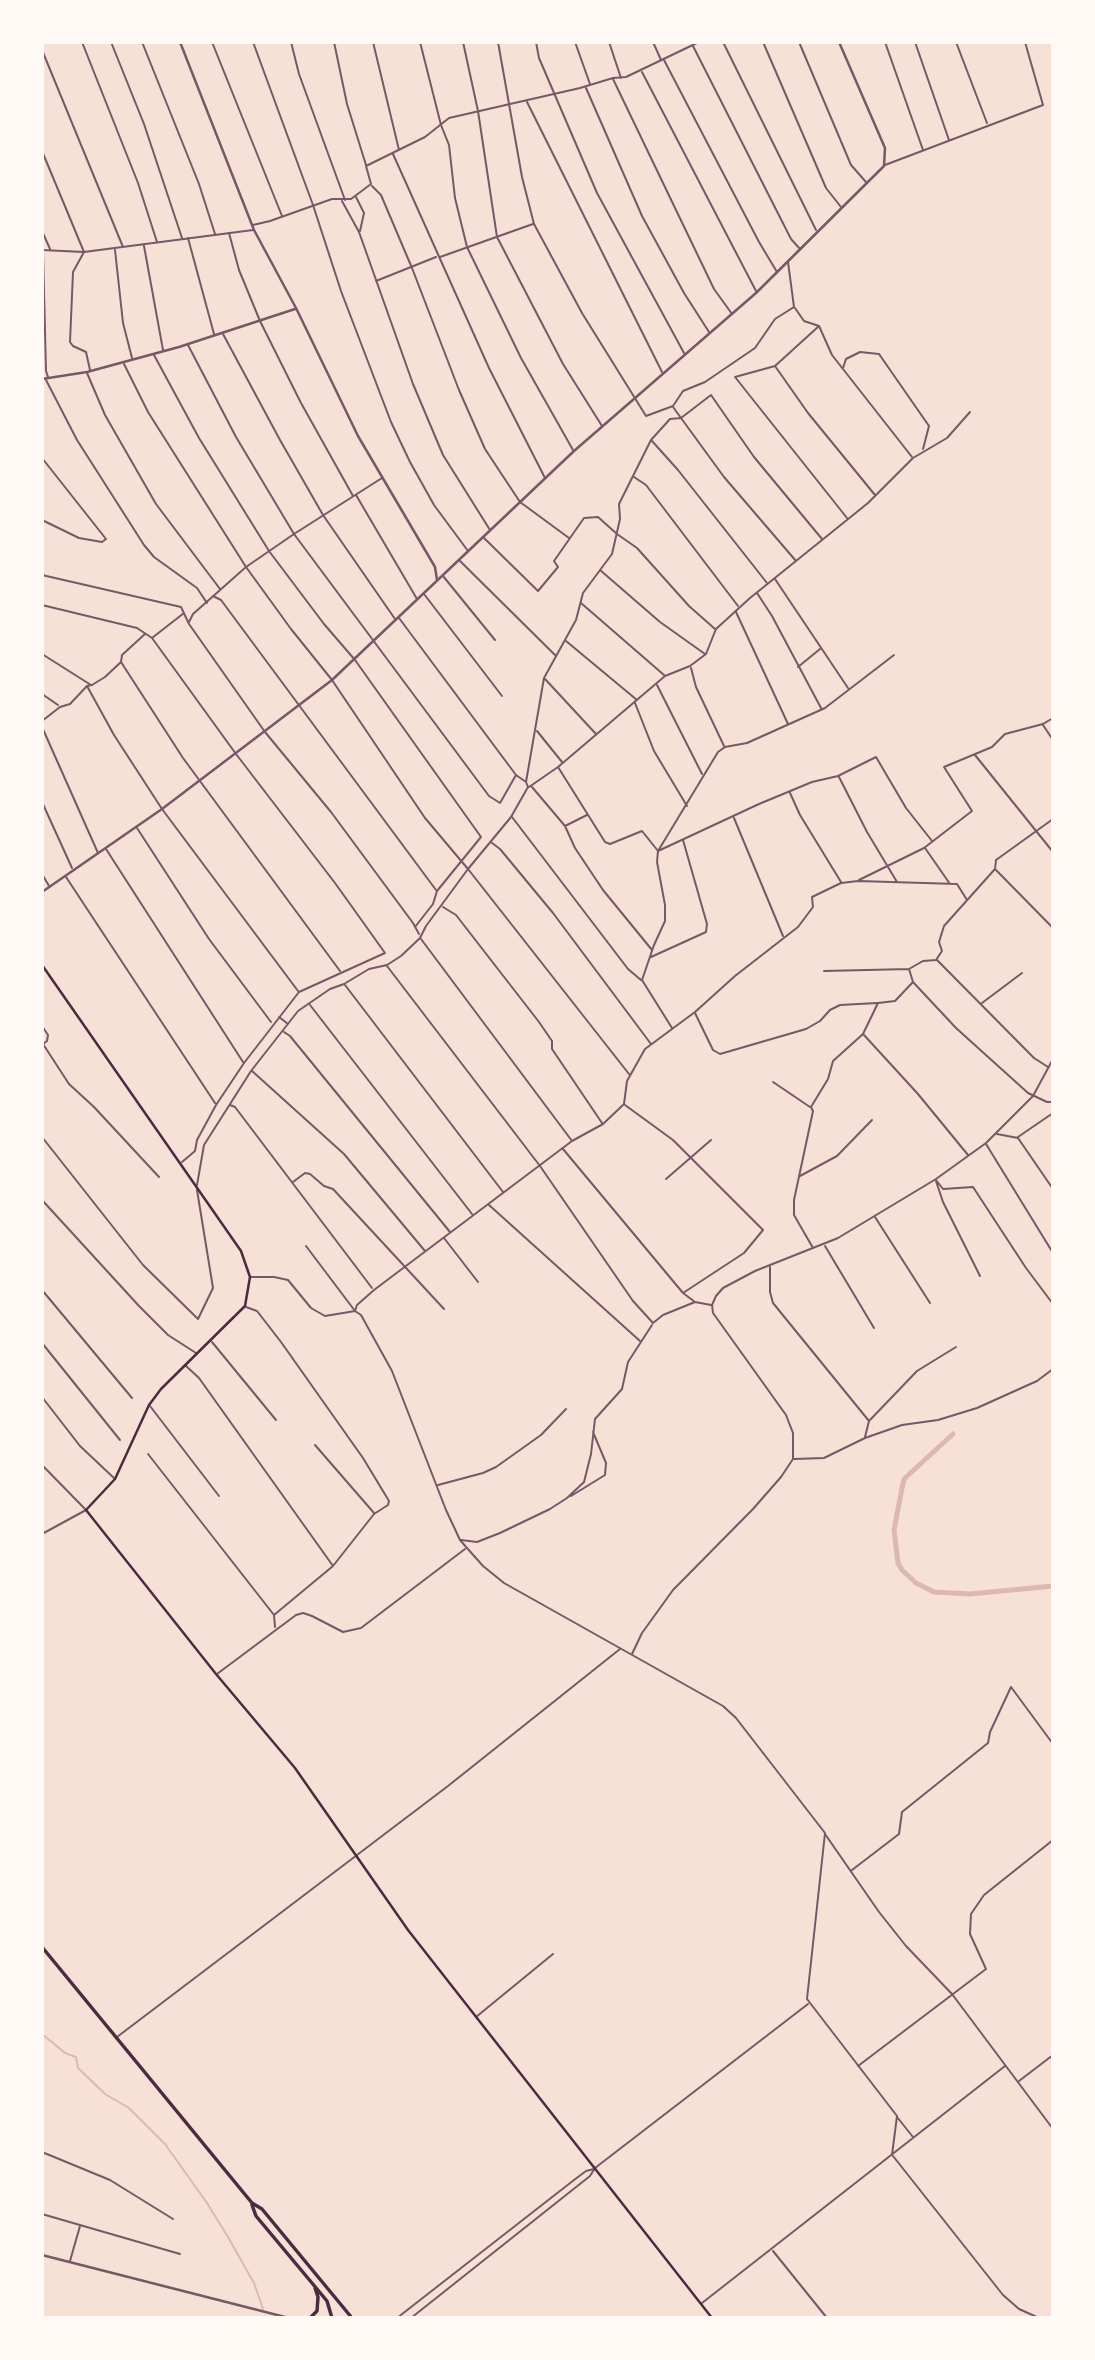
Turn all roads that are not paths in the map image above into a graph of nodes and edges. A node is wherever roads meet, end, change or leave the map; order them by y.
1 (82, 42) edge
2 (111, 42) edge
3 (142, 42) edge
4 (180, 42) edge
5 (212, 42) edge
6 (253, 42) edge
7 (291, 42) edge
8 (334, 42) edge
9 (373, 42) edge
10 (419, 42) edge
11 (463, 42) edge
12 (498, 42) edge
13 (536, 42) edge
14 (575, 42) edge
15 (610, 42) edge
16 (653, 42) edge
17 (689, 42) edge
18 (699, 42) edge
19 (723, 42) edge
20 (763, 42) edge
21 (799, 42) edge
22 (839, 42) edge
23 (885, 42) edge
24 (915, 42) edge
25 (956, 42) edge
26 (1025, 42) edge
27 (692, 46) junction
28 (42, 50) edge
29 (662, 60) junction
30 (642, 71) junction
31 (613, 78) junction
32 (621, 78) junction
33 (591, 85) junction
34 (585, 86) junction
35 (554, 94) junction
36 (526, 100) junction
37 (509, 104) junction
38 (478, 111) junction
39 (988, 124) junction
40 (441, 125) junction
41 (949, 141) junction
42 (399, 150) junction
43 (923, 150) junction
44 (42, 151) edge
45 (393, 153) junction
46 (366, 166) junction
47 (884, 166) junction
48 (866, 183) junction
49 (371, 184) junction
50 (355, 195) junction
51 (344, 200) junction
52 (313, 205) junction
53 (841, 206) junction
54 (283, 217) junction
55 (534, 223) junction
56 (252, 225) junction
57 (254, 230) junction
58 (42, 231) edge
59 (817, 231) junction
60 (359, 232) junction
61 (229, 233) junction
62 (215, 234) junction
63 (188, 237) junction
64 (497, 237) junction
65 (183, 238) junction
66 (158, 242) junction
67 (144, 244) junction
68 (124, 247) junction
69 (467, 247) junction
70 (115, 249) junction
71 (800, 249) junction
72 (43, 250) edge
73 (51, 251) junction
74 (84, 252) junction
75 (439, 257) junction
76 (788, 262) junction
77 (412, 268) junction
78 (778, 272) junction
79 (375, 281) junction
80 (757, 293) junction
81 (794, 307) junction
82 (296, 309) junction
83 (733, 314) junction
84 (260, 321) junction
85 (820, 326) junction
86 (222, 333) junction
87 (710, 333) junction
88 (214, 335) junction
89 (187, 344) junction
90 (163, 351) junction
91 (154, 354) junction
92 (685, 354) junction
93 (132, 359) junction
94 (123, 362) junction
95 (775, 366) junction
96 (843, 368) junction
97 (89, 372) junction
98 (662, 373) junction
99 (45, 379) edge
100 (633, 398) junction
101 (673, 407) junction
102 (970, 412) dead end
103 (681, 418) junction
104 (602, 426) junction
105 (651, 440) junction
106 (923, 450) junction
107 (574, 451) junction
108 (42, 458) edge
109 (913, 458) junction
110 (634, 476) junction
111 (383, 478) junction
112 (545, 479) junction
113 (354, 495) junction
114 (875, 496) junction
115 (520, 502) junction
116 (323, 515) junction
117 (848, 519) junction
118 (42, 520) edge
119 (490, 530) junction
120 (294, 534) junction
121 (617, 534) junction
122 (483, 537) junction
123 (569, 538) junction
124 (822, 540) junction
125 (269, 551) junction
126 (468, 551) junction
127 (458, 559) junction
128 (796, 561) junction
129 (246, 567) junction
130 (599, 569) junction
131 (42, 575) edge
132 (442, 575) junction
133 (775, 578) junction
134 (437, 580) junction
135 (767, 584) junction
136 (220, 589) junction
137 (757, 592) junction
138 (423, 593) junction
139 (213, 596) junction
140 (417, 599) junction
141 (207, 603) junction
142 (580, 603) junction
143 (42, 605) edge
144 (740, 607) junction
145 (736, 611) junction
146 (184, 612) junction
147 (397, 619) junction
148 (189, 624) junction
149 (716, 629) junction
150 (146, 633) junction
151 (152, 638) junction
152 (495, 640) dead end
153 (374, 641) junction
154 (565, 641) junction
155 (821, 648) junction
156 (42, 654) edge
157 (706, 654) junction
158 (894, 655) dead end
159 (556, 656) junction
160 (355, 660) junction
161 (121, 662) junction
162 (690, 666) junction
163 (798, 667) junction
164 (666, 676) junction
165 (544, 678) junction
166 (332, 680) junction
167 (657, 684) junction
168 (92, 685) junction
169 (87, 686) junction
170 (849, 690) junction
171 (42, 694) edge
172 (502, 695) dead end
173 (636, 701) junction
174 (300, 706) junction
175 (60, 707) junction
176 (822, 710) junction
177 (1053, 718) edge
178 (42, 721) edge
179 (788, 724) junction
180 (1043, 724) junction
181 (42, 727) edge
182 (537, 730) junction
183 (265, 732) junction
184 (597, 735) junction
185 (1053, 740) edge
186 (724, 747) junction
187 (236, 754) junction
188 (975, 755) junction
189 (563, 763) junction
190 (558, 767) junction
191 (516, 775) junction
192 (703, 775) junction
193 (838, 776) junction
194 (200, 780) junction
195 (526, 782) junction
196 (530, 786) junction
197 (789, 791) junction
198 (42, 802) edge
199 (687, 807) junction
200 (162, 809) junction
201 (588, 815) junction
202 (733, 816) junction
203 (511, 817) junction
204 (1053, 819) edge
205 (565, 826) junction
206 (136, 827) junction
207 (1038, 831) junction
208 (683, 839) junction
209 (932, 841) junction
210 (491, 843) junction
211 (105, 848) junction
212 (924, 848) junction
213 (658, 851) junction
214 (1053, 852) edge
215 (98, 853) junction
216 (461, 860) junction
217 (889, 865) junction
218 (468, 869) junction
219 (995, 869) junction
220 (73, 870) junction
221 (42, 874) edge
222 (65, 876) junction
223 (858, 881) junction
224 (897, 882) junction
225 (841, 883) junction
226 (950, 884) junction
227 (49, 887) junction
228 (437, 891) junction
229 (42, 892) edge
230 (967, 900) junction
231 (442, 907) junction
232 (415, 927) junction
233 (1053, 928) edge
234 (420, 937) junction
235 (784, 937) junction
236 (652, 950) junction
237 (650, 957) junction
238 (936, 960) junction
239 (42, 965) edge
240 (387, 965) junction
241 (909, 969) junction
242 (824, 971) dead end
243 (340, 972) junction
244 (1022, 972) dead end
245 (642, 980) junction
246 (913, 982) junction
247 (344, 984) junction
248 (299, 992) junction
249 (878, 1003) junction
250 (981, 1004) junction
251 (310, 1005) junction
252 (695, 1012) junction
253 (278, 1016) junction
254 (272, 1024) junction
255 (288, 1024) junction
256 (42, 1026) edge
257 (672, 1028) junction
258 (284, 1031) junction
259 (863, 1034) junction
260 (42, 1044) edge
261 (651, 1044) junction
262 (1053, 1059) edge
263 (244, 1063) junction
264 (1048, 1067) junction
265 (251, 1071) junction
266 (629, 1075) junction
267 (773, 1082) dead end
268 (1033, 1096) junction
269 (1053, 1102) edge
270 (229, 1104) junction
271 (624, 1104) junction
272 (216, 1105) junction
273 (811, 1107) junction
274 (1053, 1113) edge
275 (872, 1120) dead end
276 (603, 1124) junction
277 (996, 1133) junction
278 (42, 1137) edge
279 (1017, 1138) junction
280 (711, 1140) dead end
281 (572, 1141) junction
282 (986, 1143) junction
283 (563, 1149) junction
284 (969, 1156) junction
285 (691, 1157) junction
286 (181, 1163) junction
287 (540, 1166) junction
288 (159, 1177) dead end
289 (800, 1177) junction
290 (666, 1179) dead end
291 (936, 1179) junction
292 (292, 1182) junction
293 (196, 1186) junction
294 (1053, 1189) edge
295 (504, 1193) junction
296 (42, 1200) edge
297 (488, 1204) junction
298 (473, 1215) junction
299 (874, 1216) junction
300 (450, 1233) junction
301 (443, 1238) junction
302 (824, 1245) junction
303 (306, 1246) dead end
304 (813, 1249) junction
305 (425, 1251) junction
306 (1053, 1253) edge
307 (770, 1266) junction
308 (403, 1267) junction
309 (979, 1276) dead end
310 (250, 1277) junction
311 (478, 1282) dead end
312 (42, 1290) edge
313 (374, 1290) junction
314 (683, 1293) junction
315 (695, 1302) junction
316 (930, 1303) dead end
317 (1053, 1304) edge
318 (712, 1305) junction
319 (245, 1306) junction
320 (444, 1309) dead end
321 (355, 1311) junction
322 (653, 1323) junction
323 (874, 1328) dead end
324 (211, 1341) junction
325 (640, 1341) junction
326 (42, 1343) edge
327 (956, 1347) dead end
328 (197, 1353) junction
329 (185, 1364) junction
330 (1053, 1369) edge
331 (42, 1397) edge
332 (132, 1398) dead end
333 (149, 1405) junction
334 (566, 1409) dead end
335 (276, 1420) dead end
336 (870, 1421) junction
337 (592, 1431) junction
338 (865, 1438) junction
339 (120, 1440) dead end
340 (315, 1445) dead end
341 (148, 1454) dead end
342 (793, 1459) junction
343 (42, 1465) edge
344 (115, 1479) junction
345 (436, 1485) junction
346 (219, 1496) dead end
347 (567, 1498) junction
348 (86, 1510) junction
349 (374, 1514) junction
350 (42, 1534) edge
351 (460, 1540) junction
352 (467, 1548) junction
353 (333, 1566) junction
354 (274, 1615) junction
355 (275, 1629) junction
356 (621, 1649) junction
357 (631, 1655) junction
358 (216, 1674) junction
359 (1053, 1744) edge
360 (825, 1833) junction
361 (1053, 1840) edge
362 (354, 1855) junction
363 (852, 1871) junction
364 (42, 1947) edge
365 (553, 1954) dead end
366 (952, 1994) junction
367 (809, 2003) junction
368 (476, 2018) junction
369 (117, 2037) junction
370 (1053, 2054) edge
371 (858, 2066) junction
372 (1005, 2066) junction
373 (1018, 2081) junction
374 (897, 2116) junction
375 (1053, 2129) edge
376 (914, 2138) junction
377 (42, 2152) edge
378 (892, 2155) junction
379 (595, 2168) junction
380 (252, 2203) junction
381 (42, 2214) edge
382 (173, 2220) dead end
383 (80, 2225) junction
384 (772, 2250) junction
385 (180, 2254) dead end
386 (42, 2255) edge
387 (69, 2263) junction
388 (315, 2286) junction
389 (701, 2304) junction
390 (289, 2318) edge
391 (310, 2318) edge
392 (332, 2318) edge
393 (352, 2318) edge
394 (397, 2318) edge
395 (411, 2318) edge
396 (712, 2318) edge
397 (827, 2318) edge
398 (1039, 2318) edge

1 - 66 street
2 - 65 street
3 - 62 street
4 - 56 street
5 - 54 street
6 - 52 street
7 - 51 street
8 - 46 street
9 - 42 street
10 - 40 street
11 - 38 street
12 - 37 street
13 - 35 street
14 - 33 street
15 - 32 street
16 - 29 street
17 - 27 street
18 - 27 street
19 - 59 street
20 - 53 street
21 - 48 street
22 - 47 street
23 - 43 street
24 - 41 street
25 - 39 street
26 - 39 street
27 - 29 street
27 - 71 street
28 - 68 street
29 - 30 street
29 - 78 street
30 - 32 street
30 - 80 street
31 - 32 street
31 - 33 street
31 - 83 street
33 - 34 street
34 - 35 street
34 - 87 street
35 - 36 street
35 - 92 street
36 - 37 street
36 - 98 street
37 - 38 street
37 - 55 street
38 - 40 street
38 - 64 street
39 - 41 street
40 - 42 street
40 - 69 street
41 - 43 street
42 - 45 street
43 - 47 street
44 - 74 street
45 - 46 street
45 - 75 street
46 - 49 street
47 - 48 street
48 - 53 street
49 - 50 street
49 - 77 street
50 - 51 street
50 - 60 street
51 - 52 street
51 - 60 street
52 - 54 street
52 - 126 street
53 - 59 street
54 - 56 street
55 - 64 street
55 - 100 street
56 - 57 street
57 - 61 street
57 - 82 street
58 - 73 street
59 - 71 street
60 - 79 street
61 - 62 street
61 - 84 street
62 - 63 street
63 - 65 street
63 - 88 street
64 - 69 street
64 - 104 street
65 - 66 street
66 - 67 street
67 - 68 street
67 - 90 street
68 - 70 street
69 - 75 street
69 - 107 street
70 - 74 street
70 - 93 street
71 - 76 street
72 - 73 street
72 - 99 street
73 - 74 street
74 - 97 street
75 - 77 street
75 - 112 street
76 - 78 street
76 - 81 street
77 - 79 street
77 - 115 street
78 - 80 street
79 - 119 street
80 - 83 street
81 - 85 street
81 - 101 street
82 - 84 street
82 - 111 street
83 - 87 street
84 - 86 street
84 - 113 street
85 - 95 street
85 - 96 street
86 - 88 street
86 - 116 street
87 - 92 street
88 - 89 street
89 - 90 street
89 - 120 street
90 - 91 street
91 - 93 street
91 - 125 street
92 - 98 street
93 - 94 street
94 - 97 street
94 - 129 street
95 - 114 street
95 - 117 street
96 - 106 street
96 - 109 street
97 - 99 street
97 - 136 street
98 - 100 street
99 - 141 street
100 - 101 street
100 - 104 street
101 - 103 street
102 - 106 street
103 - 105 street
103 - 124 street
103 - 128 street
104 - 107 street
105 - 110 street
105 - 135 street
106 - 109 street
107 - 112 street
108 - 118 street
109 - 114 street
110 - 121 street
110 - 144 street
111 - 113 street
111 - 134 street
112 - 115 street
113 - 116 street
113 - 140 street
114 - 117 street
115 - 119 street
115 - 123 street
116 - 120 street
116 - 147 street
117 - 124 street
119 - 122 street
120 - 125 street
120 - 153 street
121 - 123 street
121 - 130 street
121 - 149 street
122 - 123 street
122 - 126 street
124 - 128 street
125 - 129 street
125 - 160 street
126 - 127 street
127 - 132 street
127 - 159 street
128 - 133 street
129 - 136 street
129 - 166 street
130 - 142 street
130 - 157 street
131 - 146 street
132 - 134 street
132 - 152 street
133 - 135 street
133 - 155 street
134 - 138 street
135 - 137 street
136 - 139 street
137 - 144 street
137 - 163 street
138 - 140 street
138 - 172 street
139 - 141 street
139 - 174 street
140 - 147 street
141 - 148 street
142 - 154 street
142 - 164 street
143 - 150 street
144 - 145 street
145 - 149 street
145 - 179 street
146 - 148 street
146 - 151 street
147 - 153 street
147 - 191 street
148 - 183 street
149 - 157 street
150 - 151 street
150 - 161 street
151 - 187 street
153 - 160 street
153 - 191 street
154 - 159 street
154 - 173 street
155 - 163 street
155 - 170 street
156 - 168 street
157 - 162 street
158 - 170 street
159 - 165 street
160 - 166 street
160 - 216 street
161 - 168 street
161 - 194 street
162 - 164 street
162 - 186 street
163 - 176 street
164 - 167 street
165 - 182 street
165 - 184 street
166 - 174 street
166 - 216 street
167 - 173 street
167 - 192 street
168 - 169 street
169 - 175 street
169 - 200 street
170 - 176 street
171 - 175 street
173 - 184 street
173 - 199 street
174 - 183 street
174 - 228 street
175 - 178 street
176 - 179 street
177 - 180 street
179 - 186 street
180 - 185 street
180 - 188 street
181 - 215 street
182 - 189 street
182 - 195 street
183 - 187 street
183 - 232 street
184 - 189 street
186 - 192 street
187 - 194 street
187 - 243 street
188 - 207 street
188 - 209 street
189 - 190 street
190 - 196 street
190 - 201 street
191 - 195 street
192 - 199 street
193 - 197 street
193 - 209 street
193 - 217 street
194 - 200 street
194 - 243 street
195 - 196 street
196 - 203 street
196 - 205 street
197 - 202 street
197 - 225 street
198 - 220 street
199 - 213 street
200 - 206 street
200 - 248 street
201 - 205 street
201 - 213 street
202 - 208 street
202 - 235 street
203 - 210 street
203 - 245 street
204 - 207 street
205 - 236 street
206 - 211 street
206 - 254 street
207 - 214 street
207 - 219 street
208 - 213 street
208 - 237 street
209 - 212 street
210 - 218 street
210 - 261 street
211 - 215 street
211 - 263 street
212 - 217 street
212 - 226 street
213 - 236 street
215 - 220 street
216 - 218 street
216 - 228 street
217 - 223 street
217 - 224 street
218 - 231 street
218 - 266 street
219 - 230 street
219 - 233 street
220 - 222 street
221 - 227 street
222 - 227 street
222 - 272 street
223 - 224 street
223 - 225 street
224 - 226 street
225 - 235 street
226 - 230 street
227 - 229 street
228 - 232 street
230 - 238 street
231 - 234 street
231 - 276 street
232 - 234 street
234 - 240 street
234 - 281 street
235 - 252 street
236 - 237 street
237 - 245 street
238 - 241 street
238 - 250 street
239 - 286 main road
240 - 247 street
240 - 287 street
241 - 242 street
241 - 246 street
243 - 248 street
244 - 250 street
245 - 257 street
246 - 249 street
246 - 268 street
247 - 251 street
247 - 295 street
248 - 253 street
249 - 252 street
249 - 259 street
250 - 264 street
251 - 255 street
251 - 298 street
252 - 257 street
253 - 254 street
253 - 255 street
254 - 263 street
255 - 258 street
256 - 260 street
257 - 261 street
258 - 265 street
258 - 300 street
259 - 273 street
259 - 284 street
260 - 288 street
261 - 266 street
262 - 264 street
263 - 272 street
264 - 268 street
265 - 270 street
265 - 305 street
266 - 271 street
267 - 273 street
268 - 269 street
268 - 277 street
270 - 292 street
270 - 293 street
271 - 276 street
271 - 285 street
272 - 286 street
273 - 289 street
274 - 279 street
275 - 289 street
276 - 281 street
277 - 279 street
277 - 282 street
278 - 293 street
279 - 294 street
280 - 285 street
281 - 283 street
282 - 284 street
282 - 306 street
283 - 287 street
283 - 314 street
284 - 291 street
285 - 290 street
285 - 314 street
286 - 293 main road
287 - 295 street
287 - 322 street
289 - 304 street
291 - 299 street
291 - 309 street
291 - 317 street
292 - 308 street
292 - 313 street
293 - 310 main road
295 - 297 street
296 - 328 street
297 - 298 street
297 - 325 street
298 - 300 street
299 - 302 street
299 - 316 street
300 - 301 street
301 - 305 street
301 - 311 street
302 - 304 street
302 - 323 street
303 - 321 street
304 - 307 street
305 - 308 street
307 - 318 street
307 - 336 street
308 - 313 street
308 - 320 street
310 - 319 main road
310 - 321 street
312 - 332 street
313 - 321 street
314 - 315 street
315 - 318 street
315 - 322 street
318 - 342 street
319 - 324 main road
319 - 349 street
321 - 345 street
322 - 325 street
324 - 328 main road
324 - 335 street
325 - 337 street
326 - 339 street
327 - 336 street
328 - 329 main road
329 - 333 main road
329 - 353 street
330 - 338 street
331 - 344 street
333 - 344 main road
333 - 346 street
334 - 345 street
336 - 338 street
337 - 347 street
337 - 347 street
338 - 342 street
340 - 349 street
341 - 354 street
342 - 357 street
343 - 348 street
344 - 348 main road
345 - 351 street
347 - 351 street
348 - 350 street
348 - 358 main road
349 - 353 street
351 - 352 street
352 - 355 street
352 - 356 street
353 - 354 street
354 - 355 street
355 - 358 street
356 - 357 street
356 - 362 street
357 - 360 street
358 - 362 main road
359 - 363 street
360 - 363 street
360 - 367 street
361 - 366 street
362 - 368 main road
362 - 369 street
363 - 366 street
364 - 369 highway
365 - 368 street
366 - 371 street
366 - 372 street
367 - 371 street
367 - 379 street
368 - 379 main road
369 - 380 highway
370 - 373 street
371 - 374 street
372 - 373 street
372 - 376 street
373 - 375 street
374 - 376 street
374 - 378 street
376 - 378 street
377 - 382 street
378 - 384 street
378 - 398 street
379 - 389 main road
379 - 394 street
379 - 395 street
380 - 388 highway
380 - 393 highway
381 - 383 street
383 - 385 street
383 - 387 street
384 - 389 street
384 - 397 street
386 - 387 street
387 - 390 street
388 - 391 highway
388 - 392 highway
389 - 396 main road

